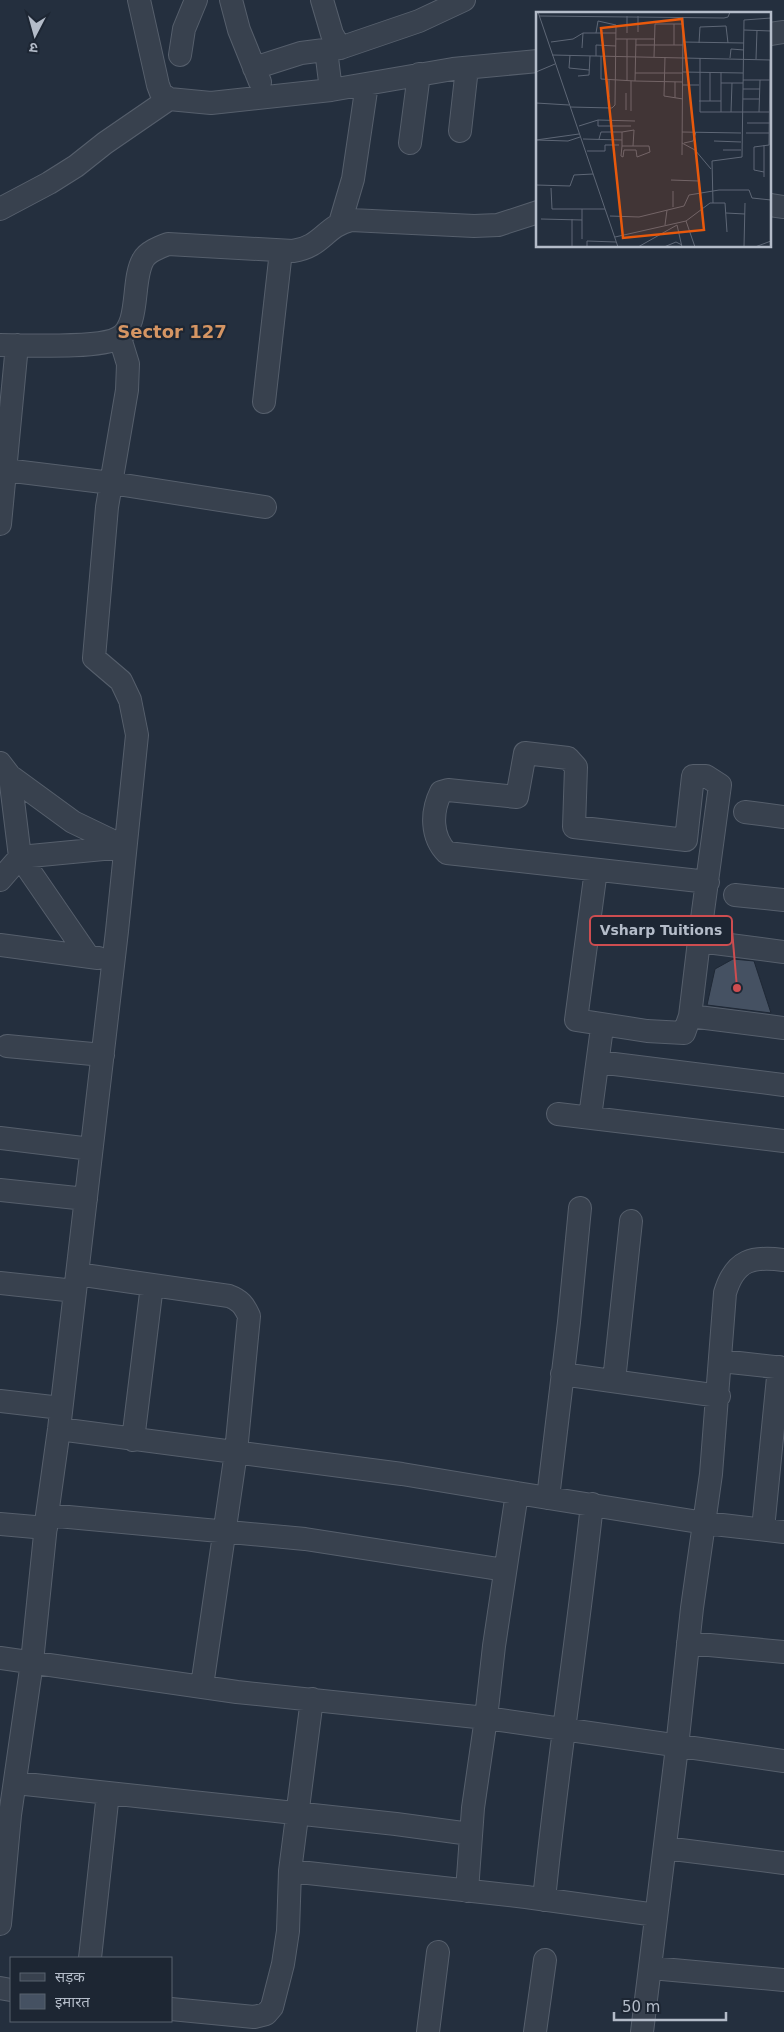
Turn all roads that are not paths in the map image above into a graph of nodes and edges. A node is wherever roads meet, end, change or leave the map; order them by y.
1 (139, 0) edge
2 (196, 0) edge
3 (231, 0) edge
4 (322, 0) edge
5 (464, 0) edge
6 (333, 49) junction
7 (180, 55) dead end
8 (536, 62) edge
9 (254, 68) junction
10 (467, 68) junction
11 (419, 74) junction
12 (367, 84) junction
13 (331, 90) junction
14 (265, 97) junction
15 (169, 99) junction
16 (460, 130) dead end
17 (410, 143) dead end
18 (0, 209) edge
19 (536, 213) edge
20 (340, 223) junction
21 (281, 251) junction
22 (120, 338) junction
23 (8, 345) edge
24 (264, 402) dead end
25 (5, 470) junction
26 (111, 483) junction
27 (265, 507) dead end
28 (0, 524) edge
29 (5, 770) edge
30 (745, 812) dead end
31 (784, 817) edge
32 (0, 831) edge
33 (126, 847) junction
34 (20, 857) junction
35 (596, 870) junction
36 (0, 880) edge
37 (708, 882) junction
38 (735, 895) dead end
39 (784, 900) edge
40 (699, 941) junction
41 (0, 945) edge
42 (784, 952) edge
43 (88, 956) junction
44 (114, 960) junction
45 (690, 1016) junction
46 (784, 1028) edge
47 (601, 1035) dead end
48 (7, 1046) dead end
49 (102, 1055) junction
50 (598, 1062) junction
51 (784, 1085) edge
52 (558, 1114) dead end
53 (590, 1117) junction
54 (0, 1138) edge
55 (784, 1141) edge
56 (91, 1149) junction
57 (0, 1190) edge
58 (86, 1199) junction
59 (580, 1208) dead end
60 (631, 1221) dead end
61 (784, 1260) edge
62 (76, 1282) junction
63 (0, 1283) edge
64 (152, 1285) junction
65 (721, 1361) junction
66 (781, 1368) edge
67 (562, 1374) junction
68 (614, 1381) junction
69 (719, 1396) junction
70 (0, 1401) edge
71 (60, 1419) junction
72 (133, 1440) junction
73 (236, 1452) junction
74 (517, 1493) junction
75 (548, 1498) junction
76 (592, 1504) junction
77 (46, 1522) junction
78 (705, 1523) junction
79 (0, 1524) edge
80 (774, 1530) edge
81 (224, 1531) junction
82 (505, 1570) junction
83 (688, 1643) junction
84 (784, 1652) edge
85 (0, 1658) edge
86 (32, 1662) junction
87 (202, 1686) junction
88 (312, 1699) junction
89 (486, 1718) junction
90 (563, 1730) junction
91 (677, 1747) junction
92 (784, 1761) edge
93 (16, 1783) junction
94 (108, 1793) junction
95 (5, 1814) edge
96 (298, 1814) junction
97 (470, 1834) junction
98 (665, 1848) junction
99 (784, 1863) edge
100 (290, 1871) junction
101 (467, 1890) junction
102 (544, 1900) junction
103 (656, 1915) junction
104 (0, 1924) edge
105 (438, 1952) dead end
106 (90, 1957) edge
107 (545, 1960) dead end
108 (651, 1968) junction
109 (784, 1980) edge
110 (172, 2009) edge
111 (428, 2032) edge
112 (535, 2032) edge
113 (642, 2032) edge

1 - 15 street
2 - 7 street
3 - 9 street
4 - 6 street
5 - 6 street
6 - 9 street
6 - 13 street
8 - 10 street
9 - 14 street
10 - 11 street
10 - 16 street
11 - 12 street
11 - 17 street
12 - 13 street
12 - 20 street
13 - 14 street
14 - 15 street
15 - 18 street
19 - 20 street
20 - 21 street
21 - 22 street
21 - 24 street
22 - 23 street
22 - 26 street
23 - 25 street
25 - 26 street
25 - 28 street
26 - 27 street
26 - 33 street
29 - 32 street
29 - 33 street
29 - 34 street
30 - 31 street
33 - 34 street
33 - 44 street
34 - 36 street
34 - 43 street
35 - 37 street
35 - 37 street
35 - 45 street
37 - 40 street
38 - 39 street
40 - 42 street
40 - 45 street
41 - 43 street
43 - 44 street
44 - 49 street
45 - 46 street
47 - 50 street
48 - 49 street
49 - 56 street
50 - 51 street
50 - 53 street
52 - 53 street
53 - 55 street
54 - 56 street
56 - 58 street
57 - 58 street
58 - 62 street
59 - 67 street
60 - 68 street
61 - 65 street
62 - 63 street
62 - 64 street
62 - 71 street
64 - 72 street
64 - 73 street
65 - 66 street
65 - 69 street
66 - 80 street
67 - 68 street
67 - 75 street
68 - 69 street
69 - 78 street
70 - 71 street
71 - 72 street
71 - 77 street
72 - 73 street
73 - 74 street
73 - 81 street
74 - 75 street
74 - 82 street
75 - 76 street
76 - 78 street
76 - 90 street
77 - 79 street
77 - 81 street
77 - 86 street
78 - 80 street
78 - 83 street
81 - 82 street
81 - 87 street
82 - 89 street
83 - 84 street
83 - 91 street
85 - 86 street
86 - 87 street
86 - 93 street
87 - 88 street
88 - 89 street
88 - 96 street
89 - 90 street
89 - 97 street
90 - 91 street
90 - 102 street
91 - 92 street
91 - 98 street
93 - 94 street
93 - 95 street
94 - 96 street
94 - 106 street
95 - 104 street
96 - 97 street
96 - 100 street
97 - 101 street
98 - 99 street
98 - 103 street
100 - 101 street
100 - 110 street
101 - 102 street
102 - 103 street
103 - 108 street
105 - 111 street
107 - 112 street
108 - 109 street
108 - 113 street

